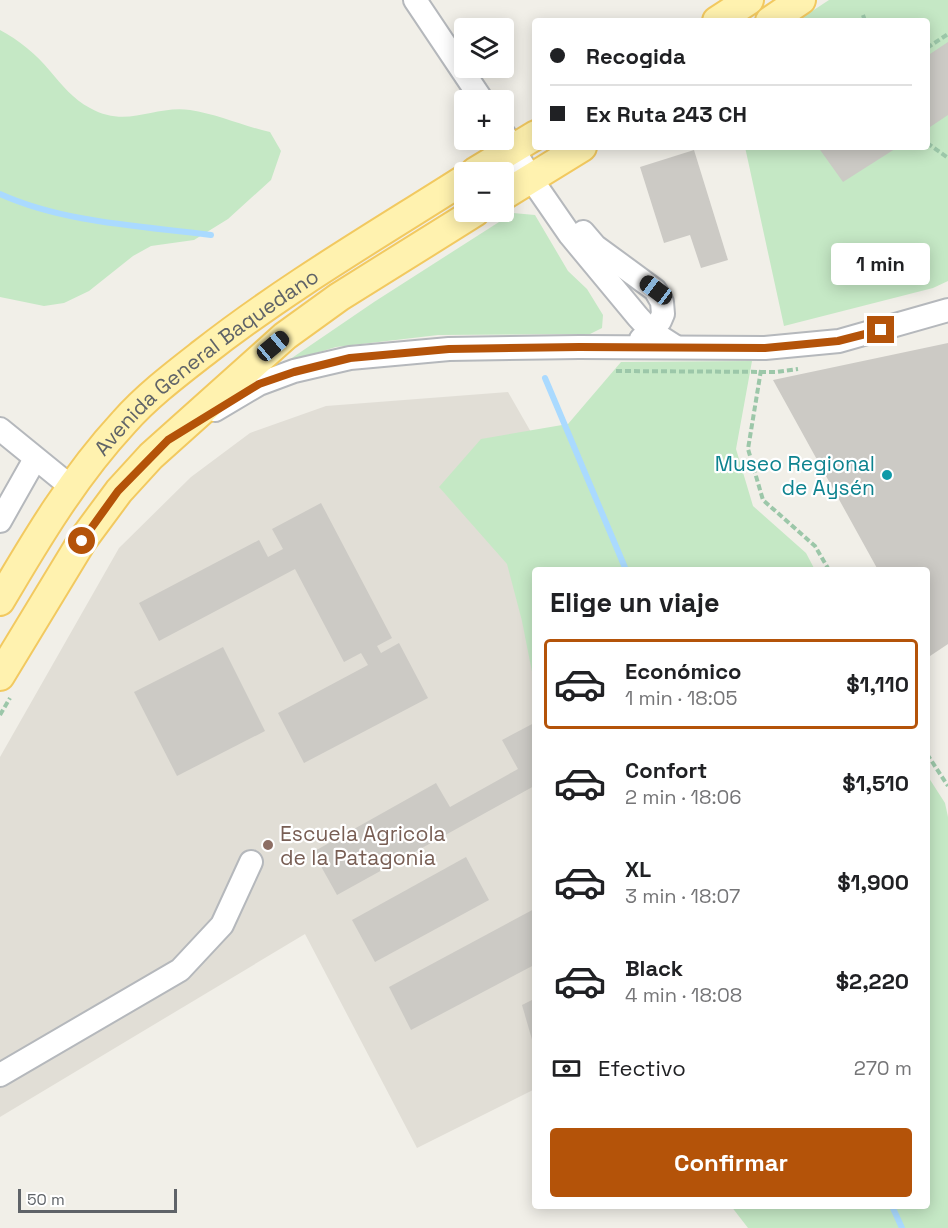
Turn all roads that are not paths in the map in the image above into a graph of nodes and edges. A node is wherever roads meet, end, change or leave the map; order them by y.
1 (415, 0) edge
2 (801, 0) edge
3 (774, 18) edge
4 (475, 90) edge
5 (518, 139) edge
6 (577, 150) edge
7 (488, 162) edge
8 (532, 180) junction
9 (454, 186) edge
10 (514, 190) edge
11 (459, 222) edge
12 (948, 310) edge
13 (651, 331) junction
14 (632, 347) junction
15 (676, 347) junction
16 (0, 429) edge
17 (168, 440) junction
18 (35, 459) junction
19 (70, 486) junction
20 (0, 520) edge
21 (0, 601) edge
22 (6, 685) edge
23 (251, 862) dead end
24 (0, 1075) edge

1 - 4 street
2 - 3 main road
5 - 7 main road
5 - 8 street
6 - 8 main road
8 - 10 main road
8 - 13 street
8 - 13 street
9 - 19 main road, Avenida General Baquedano
11 - 17 main road, Avenida General Baquedano
12 - 15 street
13 - 14 street
13 - 15 street
14 - 15 street
14 - 17 street
16 - 18 street
17 - 22 main road, Avenida General Baquedano
18 - 19 street
18 - 20 street
19 - 21 main road, Avenida General Baquedano
23 - 24 street

